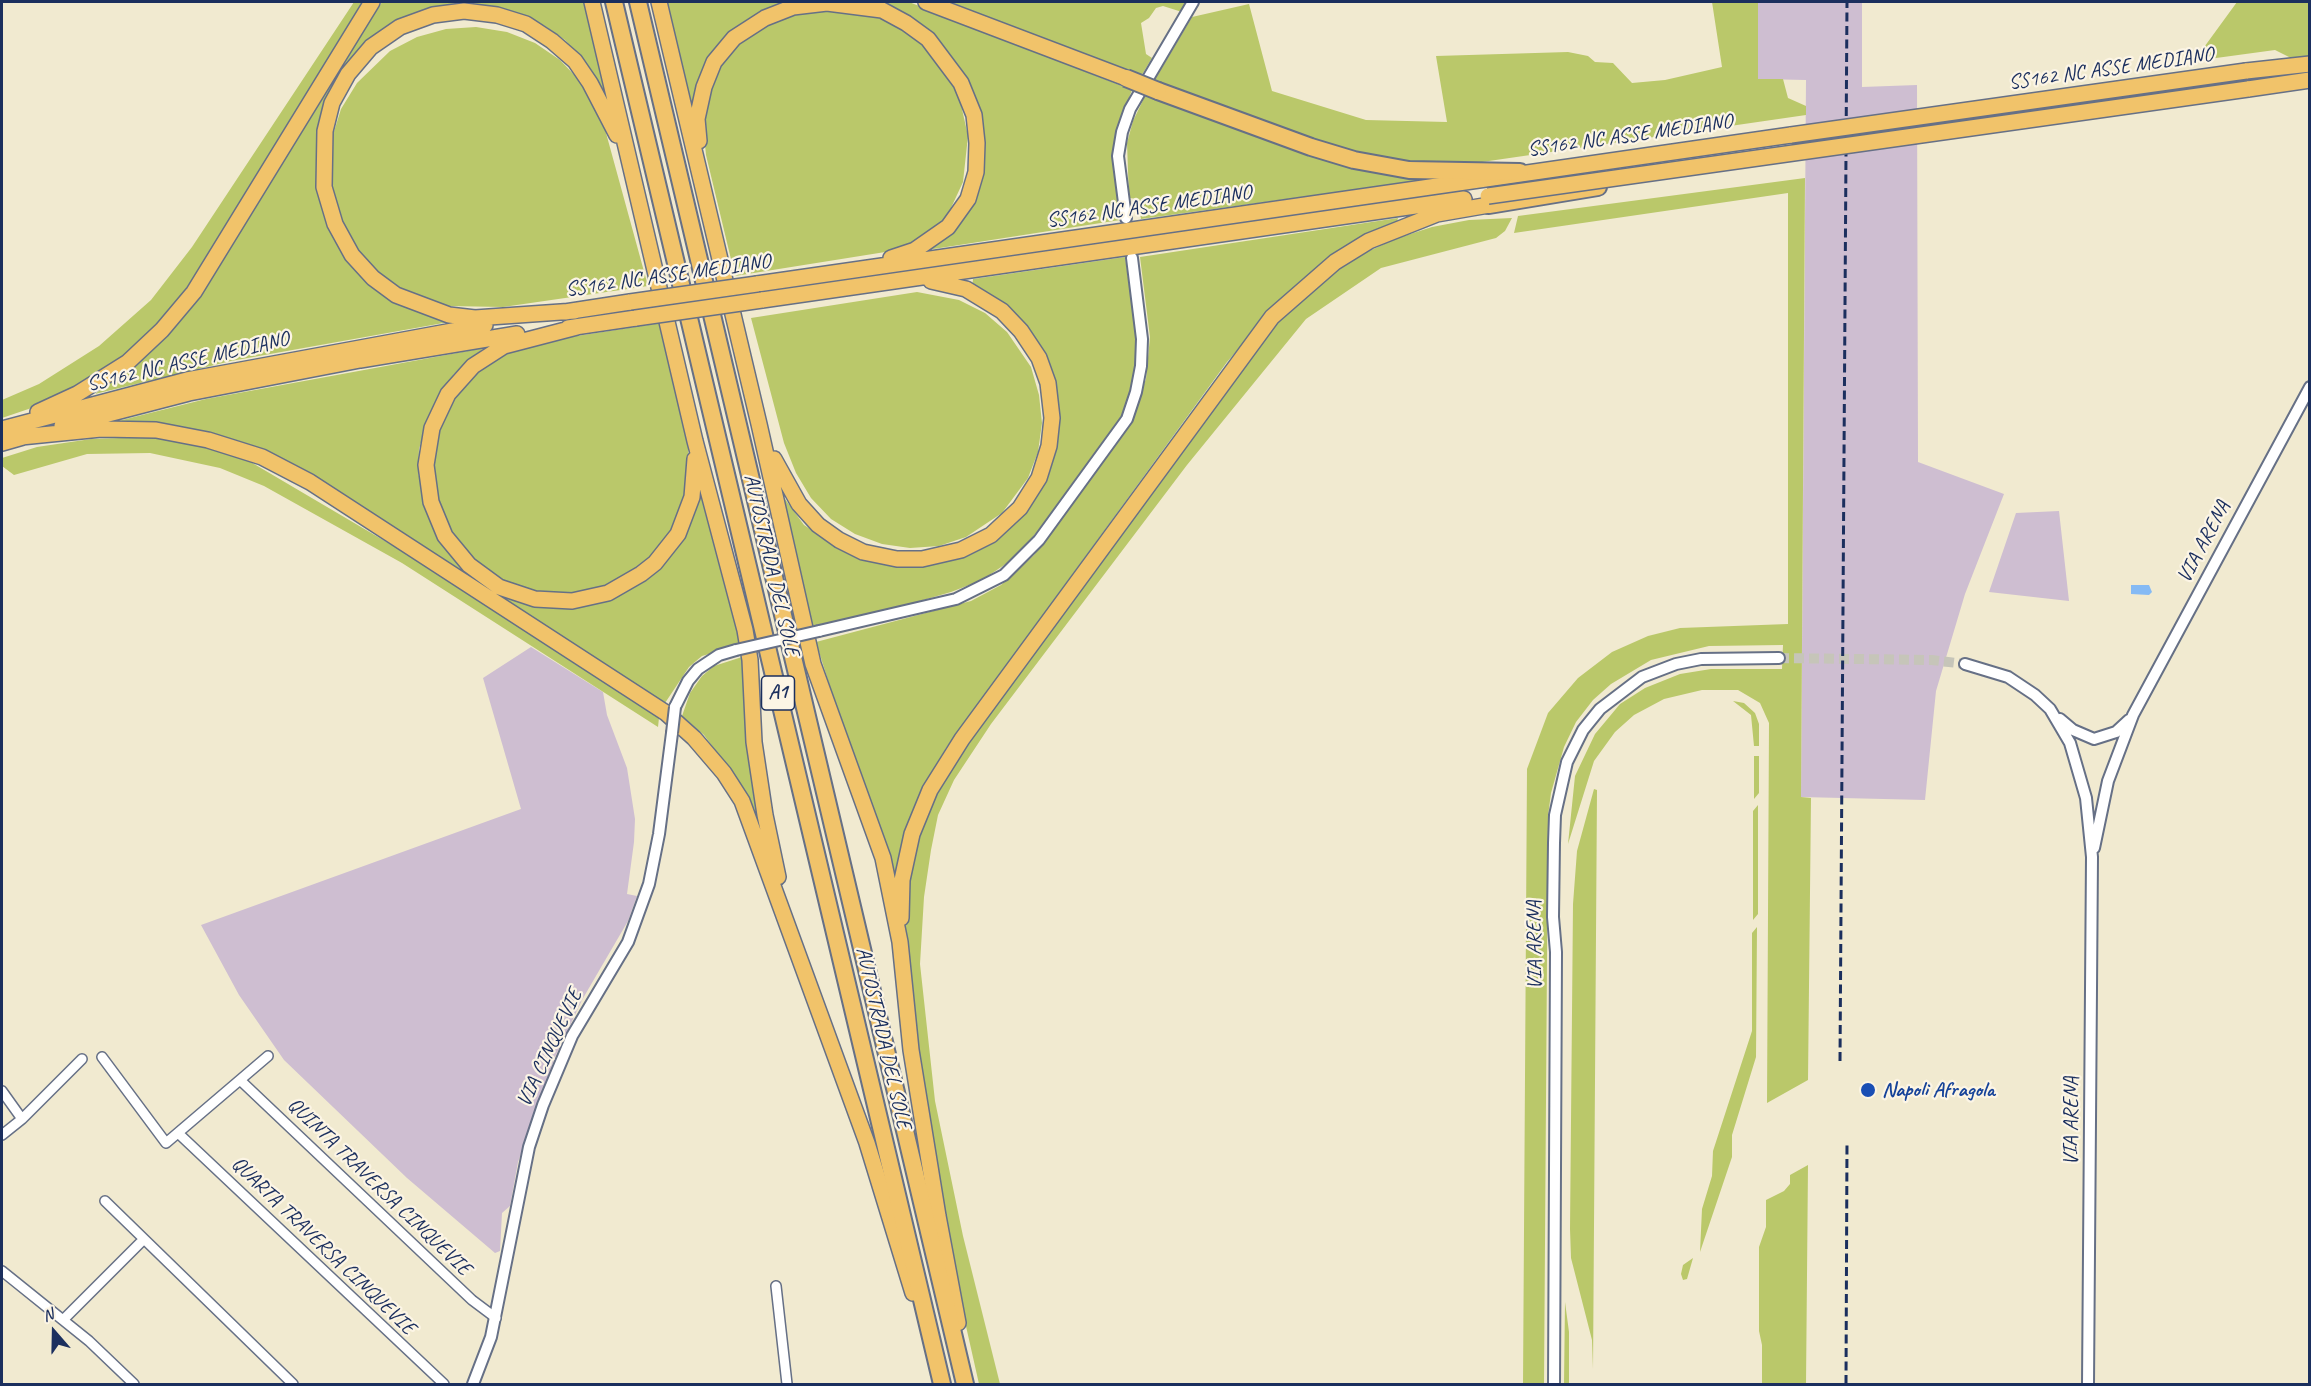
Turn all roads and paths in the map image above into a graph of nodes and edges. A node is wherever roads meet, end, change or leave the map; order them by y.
1 (372, 2) edge
2 (592, 2) edge
3 (614, 2) edge
4 (638, 2) edge
5 (659, 2) edge
6 (926, 2) edge
7 (1193, 2) edge
8 (2310, 63) edge
9 (1126, 78) joint
10 (2310, 80) edge
11 (1679, 169) joint
12 (632, 172) junction
13 (1519, 172) joint
14 (1482, 175) junction
15 (702, 186) junction
16 (1488, 200) junction
17 (1126, 218) dead end
18 (1132, 258) dead end
19 (856, 270) junction
20 (907, 279) junction
21 (575, 311) junction
22 (577, 327) junction
23 (2310, 387) edge
24 (759, 424) junction
25 (4, 428) edge
26 (21, 437) junction
27 (695, 441) junction
28 (2, 443) edge
29 (1779, 658) tunnel mouth
30 (1965, 664) tunnel mouth
31 (2133, 715) junction
32 (2056, 716) junction
33 (2092, 857) junction
34 (790, 929) junction
35 (900, 942) junction
36 (268, 1056) dead end
37 (102, 1057) dead end
38 (82, 1059) dead end
39 (240, 1080) junction
40 (2, 1091) edge
41 (22, 1119) junction
42 (178, 1133) junction
43 (2, 1135) edge
44 (105, 1201) dead end
45 (144, 1239) junction
46 (2, 1271) edge
47 (776, 1286) dead end
48 (496, 1318) junction
49 (63, 1320) junction
50 (134, 1384) edge
51 (293, 1384) edge
52 (444, 1384) edge
53 (473, 1384) edge
54 (787, 1384) edge
55 (942, 1384) edge
56 (965, 1384) edge
57 (970, 1384) edge
58 (1554, 1384) edge
59 (2088, 1384) edge

1 - 25 highway
2 - 12 highway
3 - 55 highway, AUTOSTRADA DEL SOLE / A1
4 - 56 highway, AUTOSTRADA DEL SOLE / A1
5 - 15 highway
6 - 9 highway
7 - 17 street
8 - 13 highway, SS162 NC ASSE MEDIANO, bridge
9 - 14 highway, bridge
10 - 11 highway, SS162 NC ASSE MEDIANO, bridge
11 - 16 highway, bridge
12 - 21 highway
12 - 27 highway
13 - 14 highway
14 - 19 highway, SS162 NC ASSE MEDIANO
15 - 19 highway
15 - 24 highway
16 - 20 highway, SS162 NC ASSE MEDIANO
16 - 35 highway
18 - 48 street, VIA CINQUEVIE, bridge
19 - 21 highway, SS162 NC ASSE MEDIANO, bridge
20 - 22 highway, SS162 NC ASSE MEDIANO, bridge
20 - 24 highway
21 - 25 highway, SS162 NC ASSE MEDIANO
22 - 26 highway, SS162 NC ASSE MEDIANO
22 - 27 highway
23 - 31 street, VIA ARENA
24 - 35 highway
26 - 28 highway, SS162 NC ASSE MEDIANO
26 - 34 highway
27 - 34 highway
29 - 58 street, VIA ARENA
30 - 32 street, VIA ARENA
31 - 32 street, VIA ARENA
31 - 33 street, VIA ARENA
32 - 33 street, VIA ARENA
33 - 59 street, VIA ARENA
34 - 55 highway
35 - 57 highway
36 - 39 street
37 - 42 street
38 - 41 street
39 - 42 street
39 - 48 street, QUINTA TRAVERSA CINQUEVIE
40 - 41 street
41 - 43 street
42 - 52 street, QUARTA TRAVERSA CINQUEVIE
44 - 45 street
45 - 49 street
45 - 51 street
46 - 49 street
47 - 54 street
48 - 53 street, VIA CINQUEVIE
49 - 50 street

